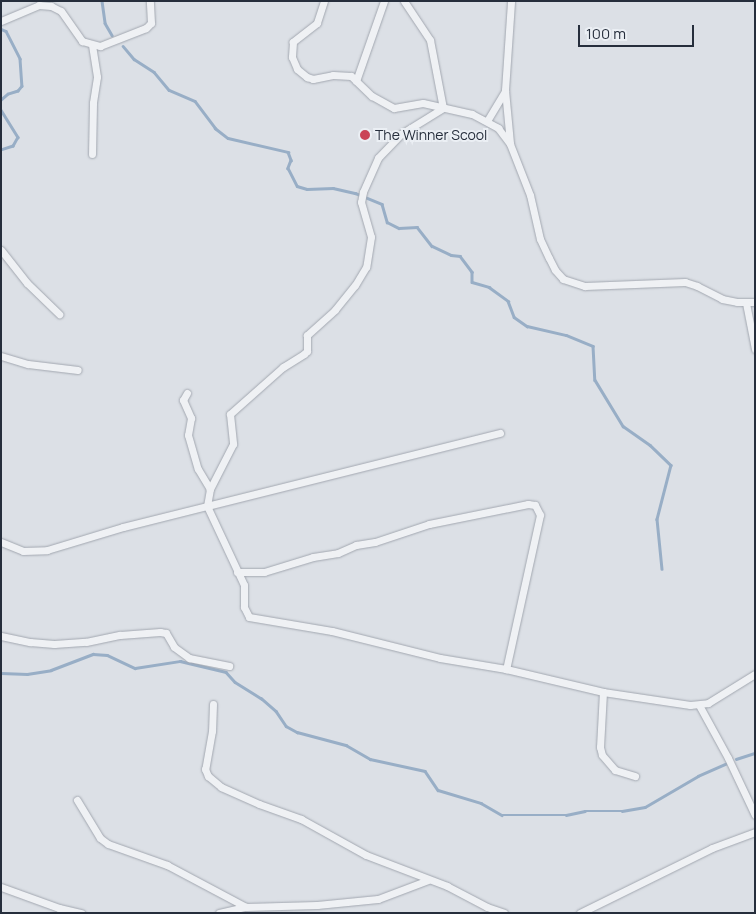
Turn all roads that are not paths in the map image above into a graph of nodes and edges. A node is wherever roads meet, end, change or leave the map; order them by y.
1 (150, 1) edge
2 (324, 1) edge
3 (384, 1) edge
4 (511, 1) edge
5 (407, 2) edge
6 (1, 20) edge
7 (92, 45) junction
8 (356, 81) junction
9 (505, 90) junction
10 (443, 108) junction
11 (487, 121) junction
12 (510, 144) junction
13 (92, 154) dead end
14 (1, 250) edge
15 (755, 302) edge
16 (746, 303) junction
17 (59, 314) dead end
18 (755, 349) edge
19 (1, 356) edge
20 (78, 370) dead end
21 (187, 393) dead end
22 (500, 433) dead end
23 (210, 489) junction
24 (207, 506) junction
25 (1, 542) edge
26 (237, 572) junction
27 (1, 636) edge
28 (229, 666) dead end
29 (506, 669) junction
30 (755, 674) edge
31 (602, 692) junction
32 (213, 704) dead end
33 (699, 704) junction
34 (635, 776) dead end
35 (77, 800) dead end
36 (755, 815) edge
37 (755, 832) edge
38 (428, 880) junction
39 (1, 887) edge
40 (246, 907) junction
41 (81, 913) edge
42 (219, 913) edge
43 (504, 913) edge
44 (580, 913) edge

1 - 7 street
2 - 8 street
3 - 8 street
4 - 9 street
5 - 10 street
6 - 7 street
7 - 13 street
8 - 10 street
9 - 11 street
9 - 12 street
10 - 11 street
10 - 23 street
11 - 12 street
12 - 16 street
14 - 17 street
15 - 16 street
16 - 18 street
19 - 20 street
21 - 23 street
22 - 24 street
23 - 24 street
24 - 25 street
24 - 26 street
26 - 29 street
26 - 29 street
27 - 28 street
29 - 31 street
30 - 33 street
31 - 33 street
31 - 34 street
32 - 38 street
33 - 36 street
35 - 40 street
37 - 44 street
38 - 40 street
38 - 43 street
39 - 41 street
40 - 42 street

